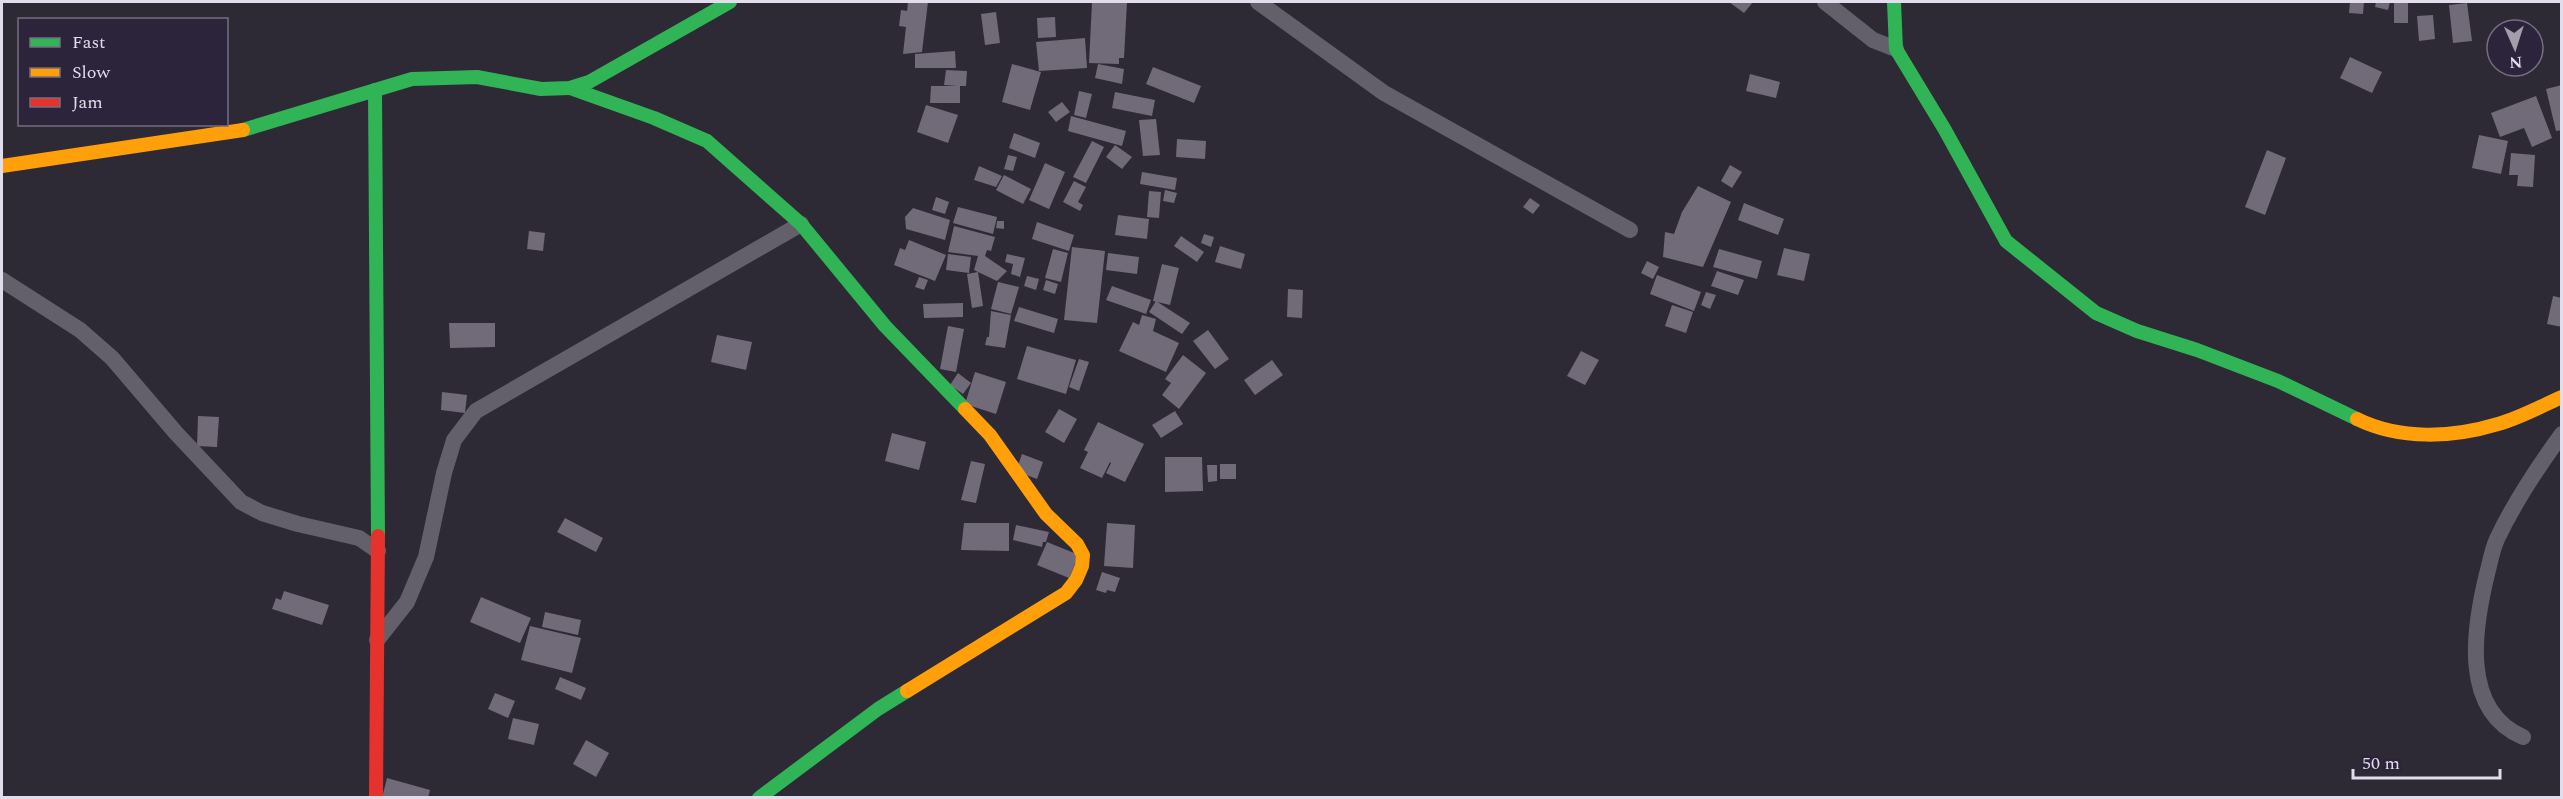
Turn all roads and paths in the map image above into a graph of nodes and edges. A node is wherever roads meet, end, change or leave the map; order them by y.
1 (730, 2) edge
2 (1258, 2) edge
3 (1825, 2) edge
4 (1894, 2) edge
5 (1896, 49) junction
6 (570, 88) junction
7 (375, 90) junction
8 (2, 165) edge
9 (801, 224) junction
10 (1630, 230) dead end
11 (2, 280) edge
12 (2562, 397) edge
13 (2562, 434) edge
14 (378, 551) junction
15 (377, 640) junction
16 (2523, 737) dead end
17 (375, 798) edge
18 (759, 798) edge

1 - 6 street
2 - 10 street
3 - 5 street
4 - 5 street
5 - 12 street
6 - 7 street
6 - 9 street
7 - 8 street
7 - 14 street
9 - 15 street
9 - 18 street
11 - 14 street
13 - 16 street
14 - 15 street
15 - 17 street

